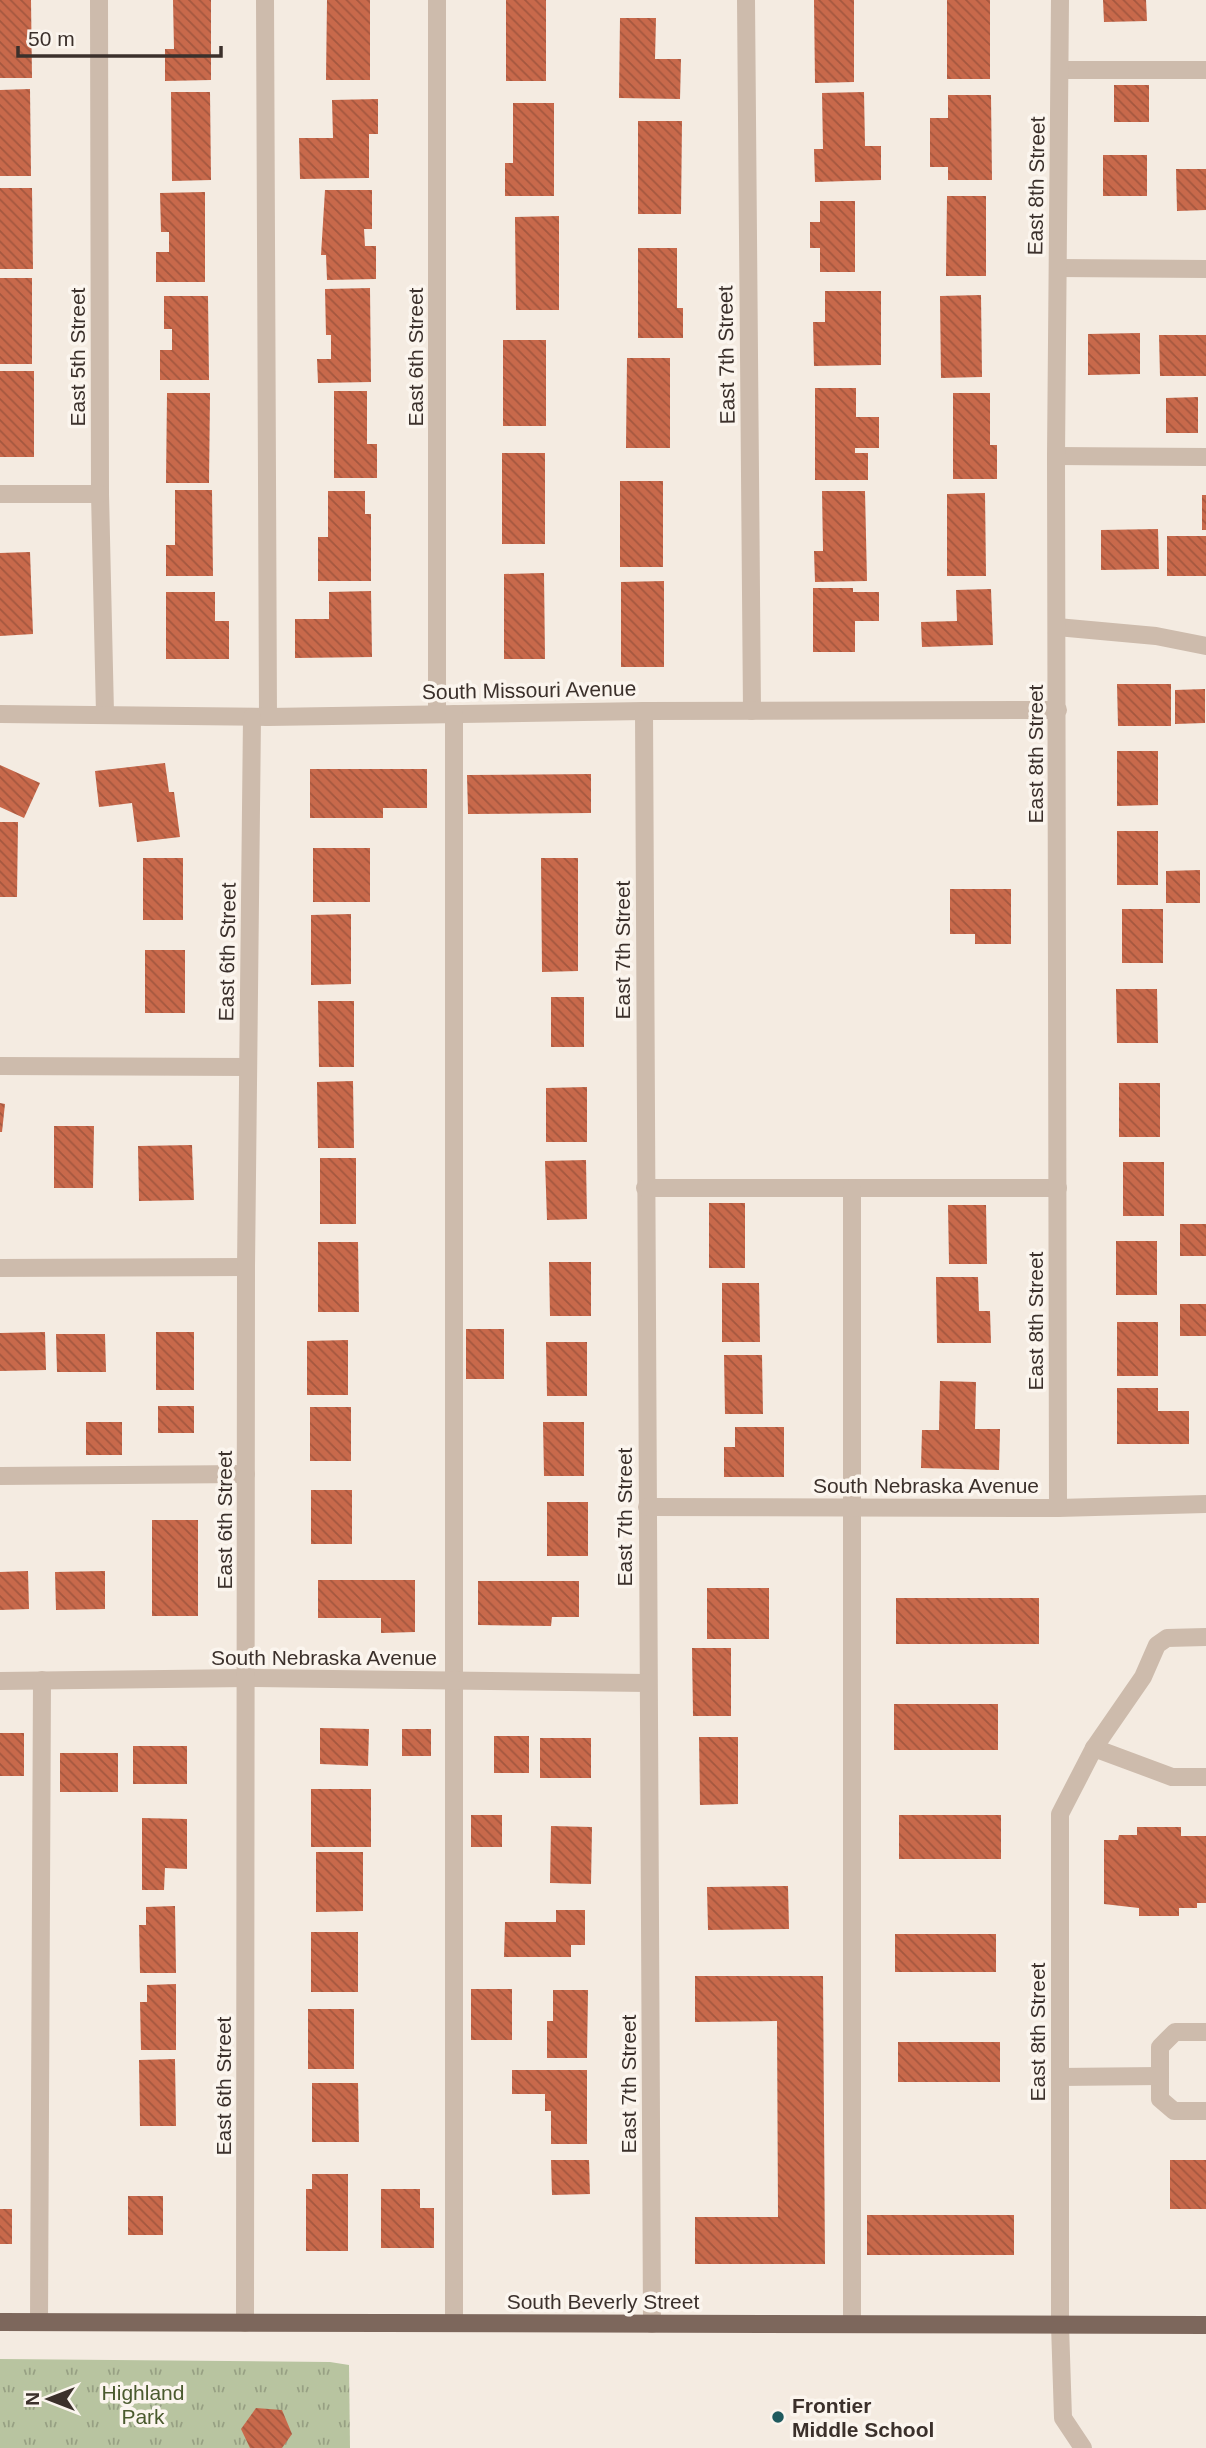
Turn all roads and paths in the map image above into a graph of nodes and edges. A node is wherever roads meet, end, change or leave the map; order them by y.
1 (99, 0) edge
2 (265, 0) edge
3 (438, 0) edge
4 (746, 0) edge
5 (1060, 0) edge
6 (1061, 70) junction
7 (1206, 70) edge
8 (1058, 268) junction
9 (1206, 269) edge
10 (1056, 456) junction
11 (1206, 457) edge
12 (0, 494) edge
13 (100, 494) junction
14 (1057, 627) junction
15 (1206, 646) edge
16 (752, 710) junction
17 (1059, 710) junction
18 (644, 711) junction
19 (105, 713) junction
20 (446, 713) junction
21 (0, 714) edge
22 (260, 716) junction
23 (0, 1066) edge
24 (248, 1068) junction
25 (645, 1188) junction
26 (852, 1188) junction
27 (1058, 1188) junction
28 (246, 1267) junction
29 (0, 1268) edge
30 (246, 1474) junction
31 (0, 1476) edge
32 (1206, 1504) edge
33 (647, 1507) junction
34 (851, 1507) junction
35 (1058, 1508) junction
36 (1206, 1637) edge
37 (247, 1678) junction
38 (42, 1680) junction
39 (454, 1680) junction
40 (0, 1681) edge
41 (648, 1683) junction
42 (1094, 1748) junction
43 (1206, 1777) edge
44 (1206, 2032) edge
45 (1160, 2076) junction
46 (1060, 2077) junction
47 (1206, 2111) edge
48 (0, 2322) edge
49 (39, 2322) junction
50 (245, 2323) junction
51 (454, 2323) junction
52 (652, 2323) junction
53 (852, 2324) junction
54 (1060, 2325) junction
55 (1206, 2325) edge
56 (1083, 2448) edge

1 - 13 street, East 5th Street
2 - 22 street, East 6th Street
3 - 20 street, East 6th Street
4 - 16 street, East 7th Street
5 - 6 street, East 8th Street
6 - 7 street
6 - 8 street, East 8th Street
8 - 9 street
8 - 10 street, East 8th Street
10 - 11 street
10 - 14 street, East 8th Street
12 - 13 street
13 - 19 street, East 5th Street
14 - 15 street
14 - 17 street, East 8th Street
16 - 17 street, South Missouri Avenue
16 - 18 street, South Missouri Avenue
17 - 27 street, East 8th Street
18 - 20 street, South Missouri Avenue
18 - 25 street, East 7th Street
19 - 21 street, South Missouri Avenue
19 - 22 street, South Missouri Avenue
20 - 22 street, South Missouri Avenue
20 - 39 street, East 6th Street
22 - 24 street, East 6th Street
23 - 24 street
24 - 28 street, East 6th Street
25 - 26 street
25 - 33 street, East 7th Street
26 - 27 street
26 - 34 street
27 - 35 street, East 8th Street
28 - 29 street
28 - 30 street, East 6th Street
30 - 31 street
30 - 37 street, East 6th Street
32 - 35 street, South Nebraska Avenue
33 - 34 street, South Nebraska Avenue
33 - 41 street, East 7th Street
34 - 35 street, South Nebraska Avenue
34 - 53 street
36 - 42 street, East 8th Street
37 - 38 street, South Nebraska Avenue
37 - 39 street, South Nebraska Avenue
37 - 50 street, East 6th Street
38 - 40 street, South Nebraska Avenue
38 - 49 street
39 - 41 street, South Nebraska Avenue
39 - 51 street, East 6th Street
41 - 52 street, East 7th Street
42 - 43 street
42 - 46 street, East 8th Street
44 - 45 street
45 - 46 street
45 - 47 street
46 - 54 street, East 8th Street
48 - 49 main road, South Beverly Street
49 - 50 main road, South Beverly Street
50 - 51 main road, South Beverly Street
51 - 52 main road, South Beverly Street
52 - 53 main road, South Beverly Street
53 - 54 main road, South Beverly Street
54 - 55 main road, South Beverly Street
54 - 56 street, East 8th Street

